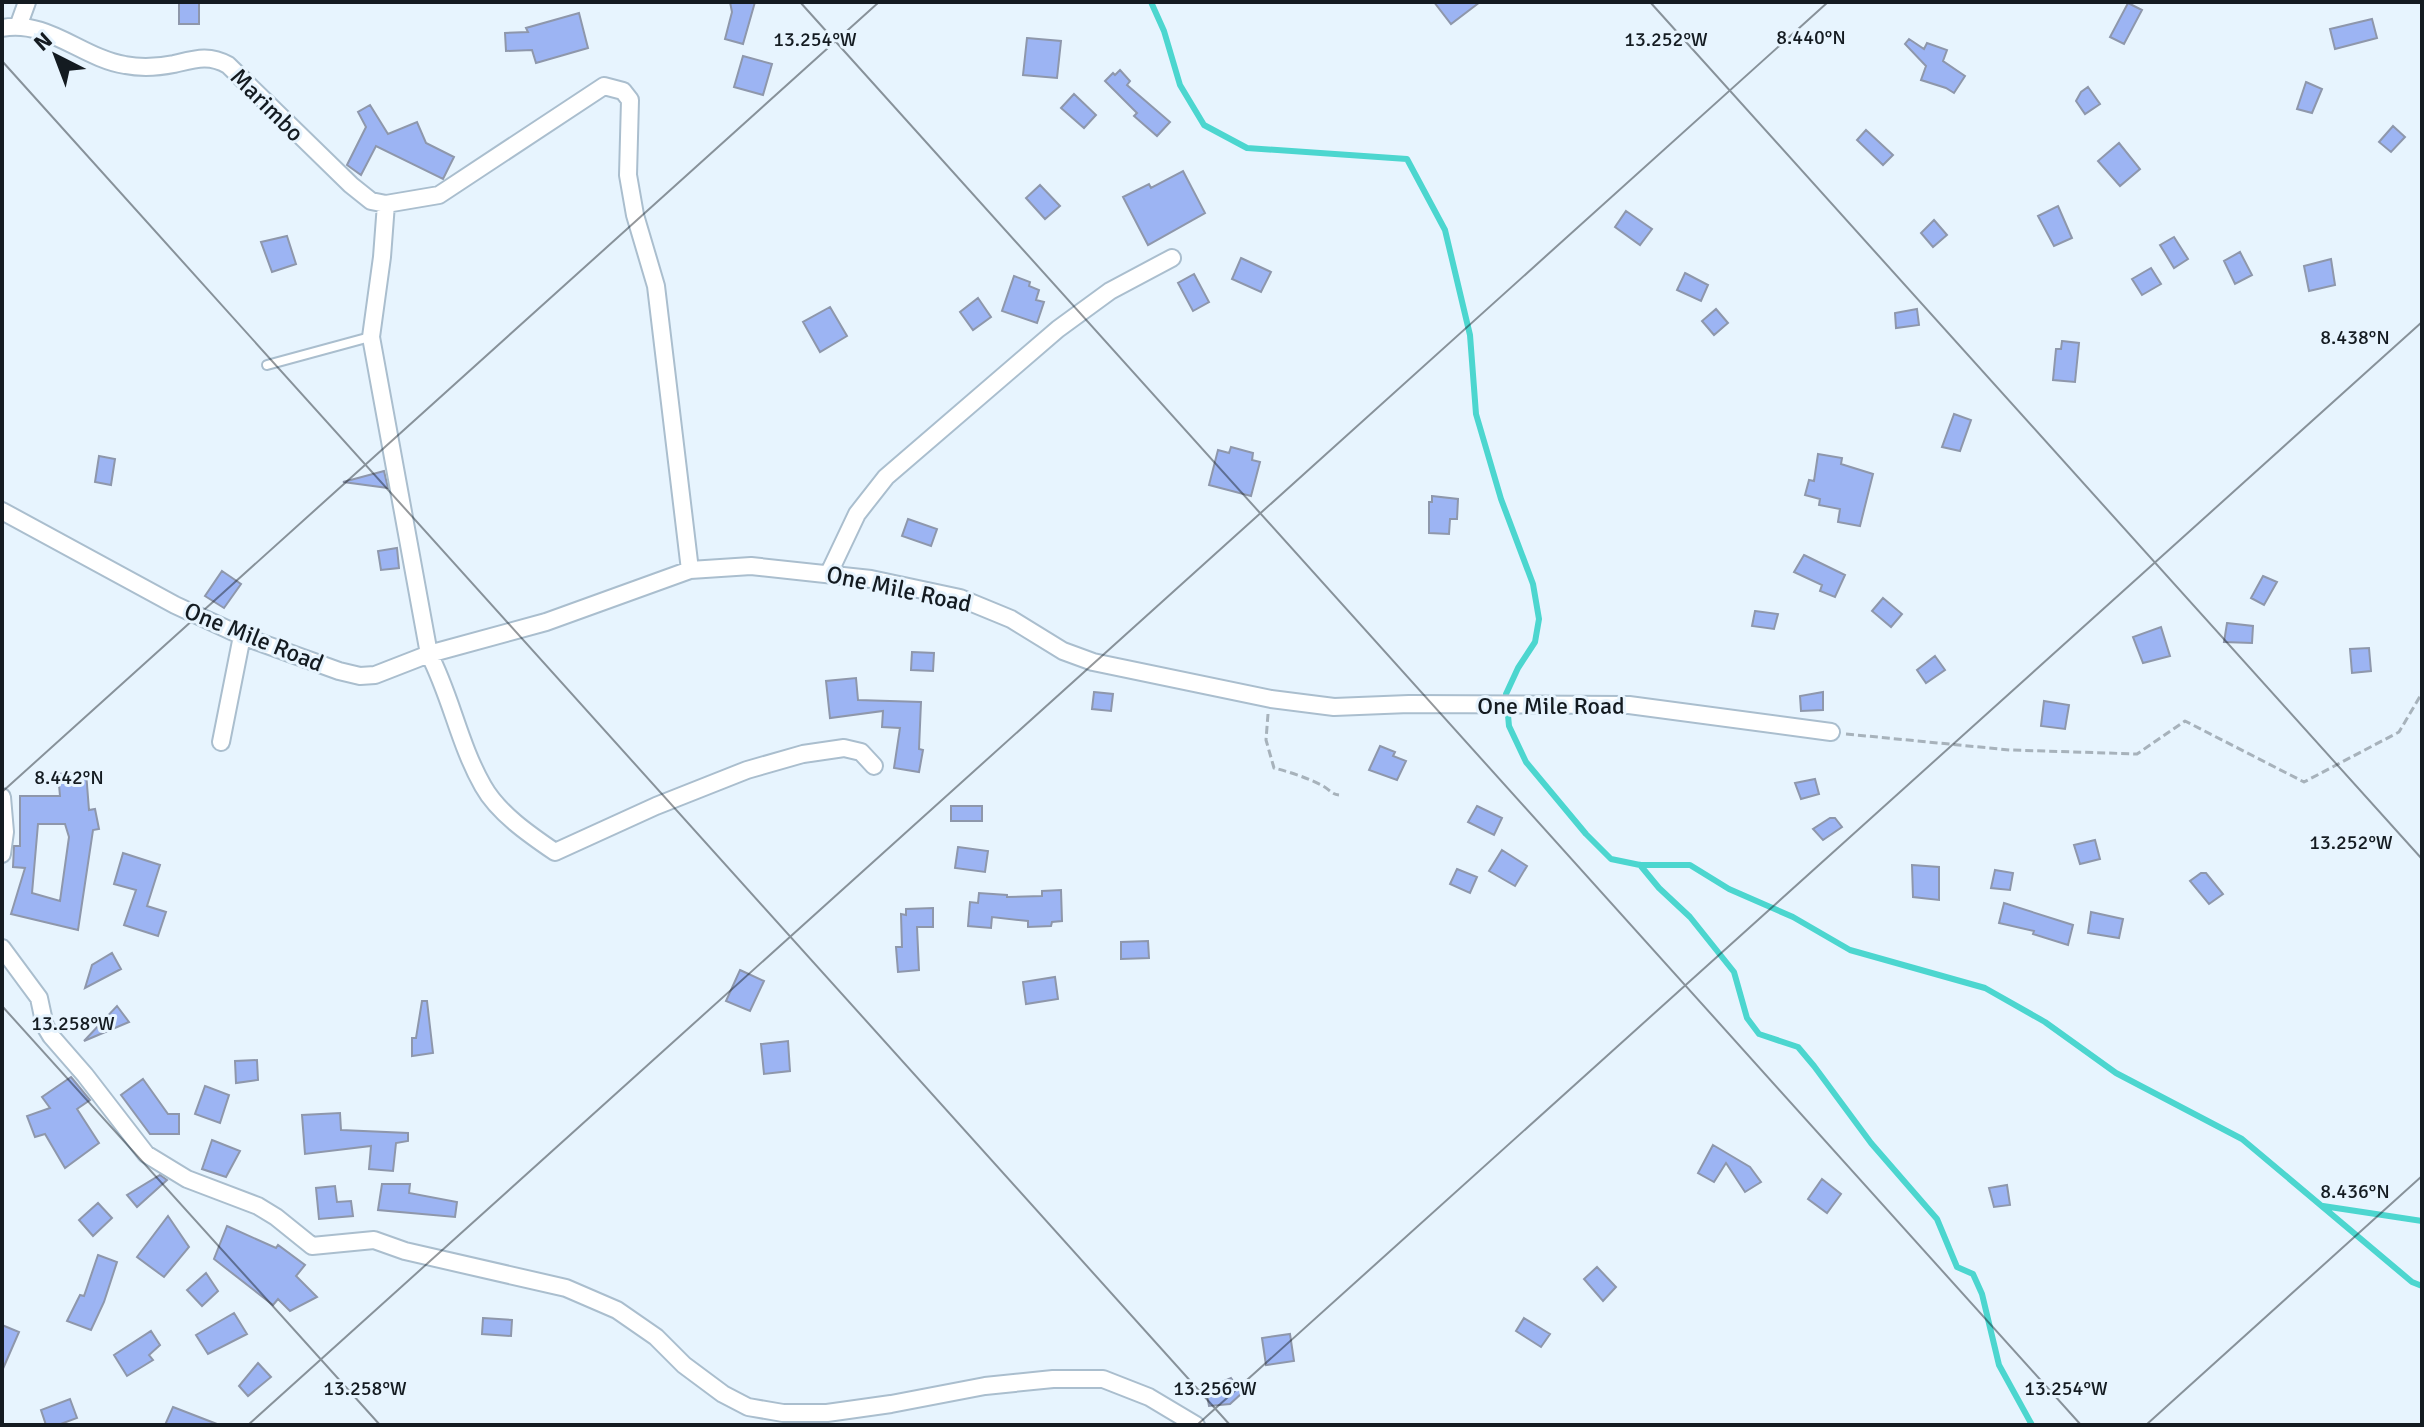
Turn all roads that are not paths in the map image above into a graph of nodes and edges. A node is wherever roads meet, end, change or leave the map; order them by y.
1 (27, 2) edge
2 (10, 26) edge
3 (386, 204) junction
4 (1172, 258) dead end
5 (371, 337) junction
6 (267, 365) dead end
7 (2, 511) edge
8 (690, 570) junction
9 (829, 573) junction
10 (242, 636) junction
11 (429, 654) junction
12 (1831, 732) road end
13 (221, 742) dead end
14 (874, 766) dead end
15 (2, 797) edge
16 (2, 854) edge
17 (2, 948) edge
18 (1196, 1425) edge

1 - 2 street
2 - 3 street, Marimbo
3 - 5 street
3 - 8 street
4 - 9 street
5 - 6 lane
5 - 11 street
7 - 10 street, One Mile Road
8 - 9 street, One Mile Road
8 - 11 street, One Mile Road
9 - 12 street, One Mile Road
10 - 11 street, One Mile Road
10 - 13 street
11 - 14 street
15 - 16 street
17 - 18 street

